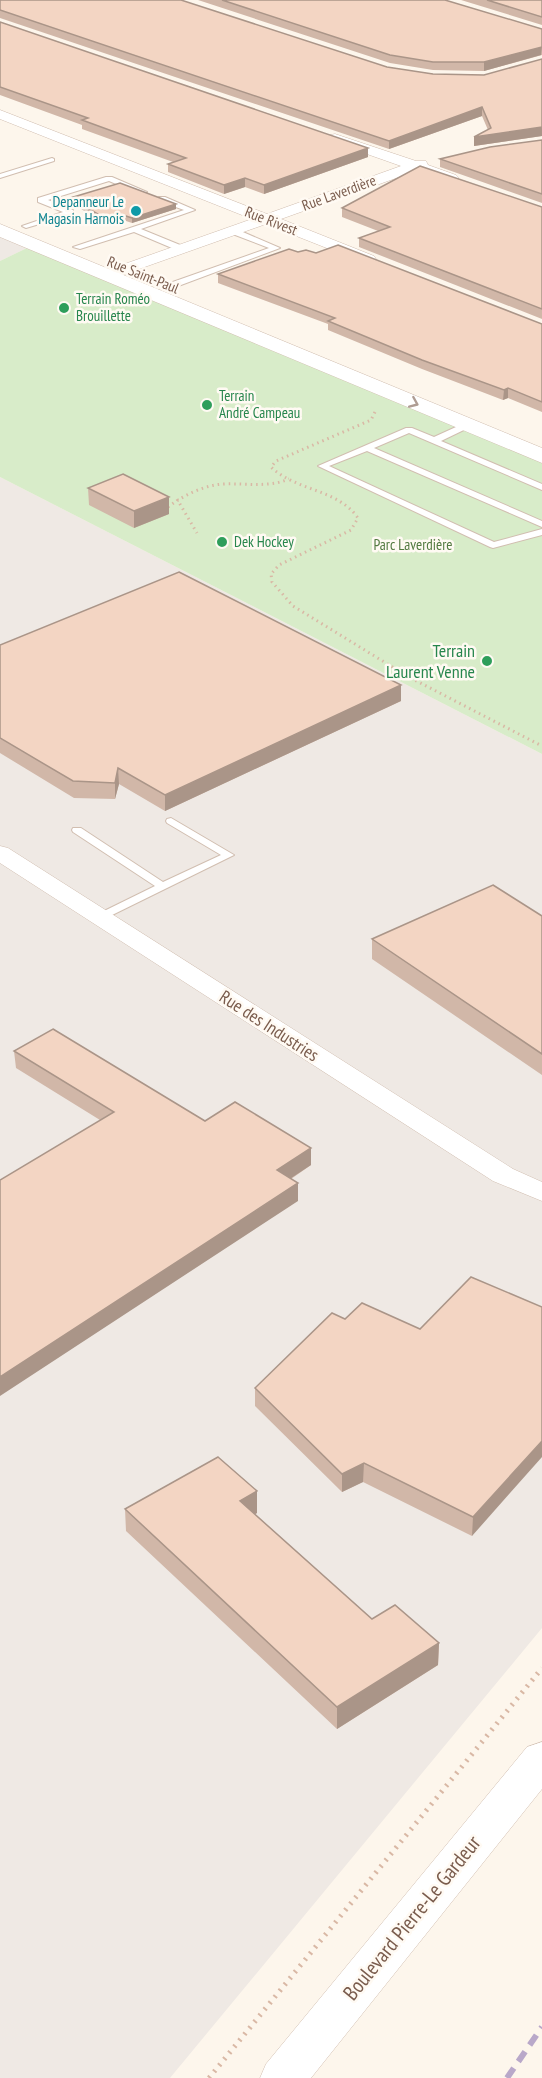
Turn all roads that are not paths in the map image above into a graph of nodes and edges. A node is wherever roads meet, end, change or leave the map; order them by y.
1 (0, 114) edge
2 (316, 132) edge
3 (52, 160) dead end
4 (439, 160) edge
5 (416, 166) junction
6 (0, 176) edge
7 (468, 184) edge
8 (266, 219) junction
9 (9, 224) edge
10 (135, 229) junction
11 (229, 233) junction
12 (77, 247) junction
13 (182, 249) junction
14 (388, 267) edge
15 (118, 272) junction
16 (167, 284) junction
17 (287, 334) junction
18 (265, 340) junction
19 (386, 374) junction
20 (364, 382) junction
21 (482, 426) junction
22 (542, 439) edge
23 (433, 441) junction
24 (367, 448) junction
25 (542, 456) edge
26 (542, 487) edge
27 (542, 524) edge
28 (542, 532) edge
29 (171, 821) dead end
30 (77, 830) dead end
31 (0, 853) edge
32 (163, 887) junction
33 (100, 917) junction
34 (537, 1185) edge
35 (542, 1759) edge
36 (283, 2078) edge

1 - 8 street, Rue Rivest
2 - 5 street
3 - 6 lane
4 - 5 street, Rue Laverdière
5 - 7 street
5 - 8 street, Rue Laverdière
8 - 11 street, Rue Laverdière
8 - 14 street, Rue Rivest
9 - 10 lane
9 - 12 street, Rue Saint-Paul
9 - 15 street, Rue Saint-Paul
10 - 12 lane
10 - 13 lane
11 - 13 street, Rue Laverdière
11 - 16 lane
11 - 16 lane
12 - 15 street, Rue Saint-Paul
13 - 15 street, Rue Laverdière
15 - 16 street, Rue Saint-Paul
15 - 18 street, Rue Saint-Paul
16 - 17 street, Rue Saint-Paul
17 - 18 street
17 - 19 street, Rue Saint-Paul
18 - 20 street, Rue Saint-Paul
19 - 20 street
19 - 21 street, Rue Saint-Paul
20 -> 21 street, Rue Saint-Paul
21 - 22 street, Rue Saint-Paul
21 - 23 lane
21 - 25 street, Rue Saint-Paul
23 - 24 lane
23 - 26 lane
24 - 27 lane
24 - 28 lane
29 - 32 lane
30 - 32 lane
31 - 33 street, Rue des Industries
32 - 33 lane
33 - 34 street, Rue des Industries
35 - 36 street, Boulevard Pierre-Le Gardeur

